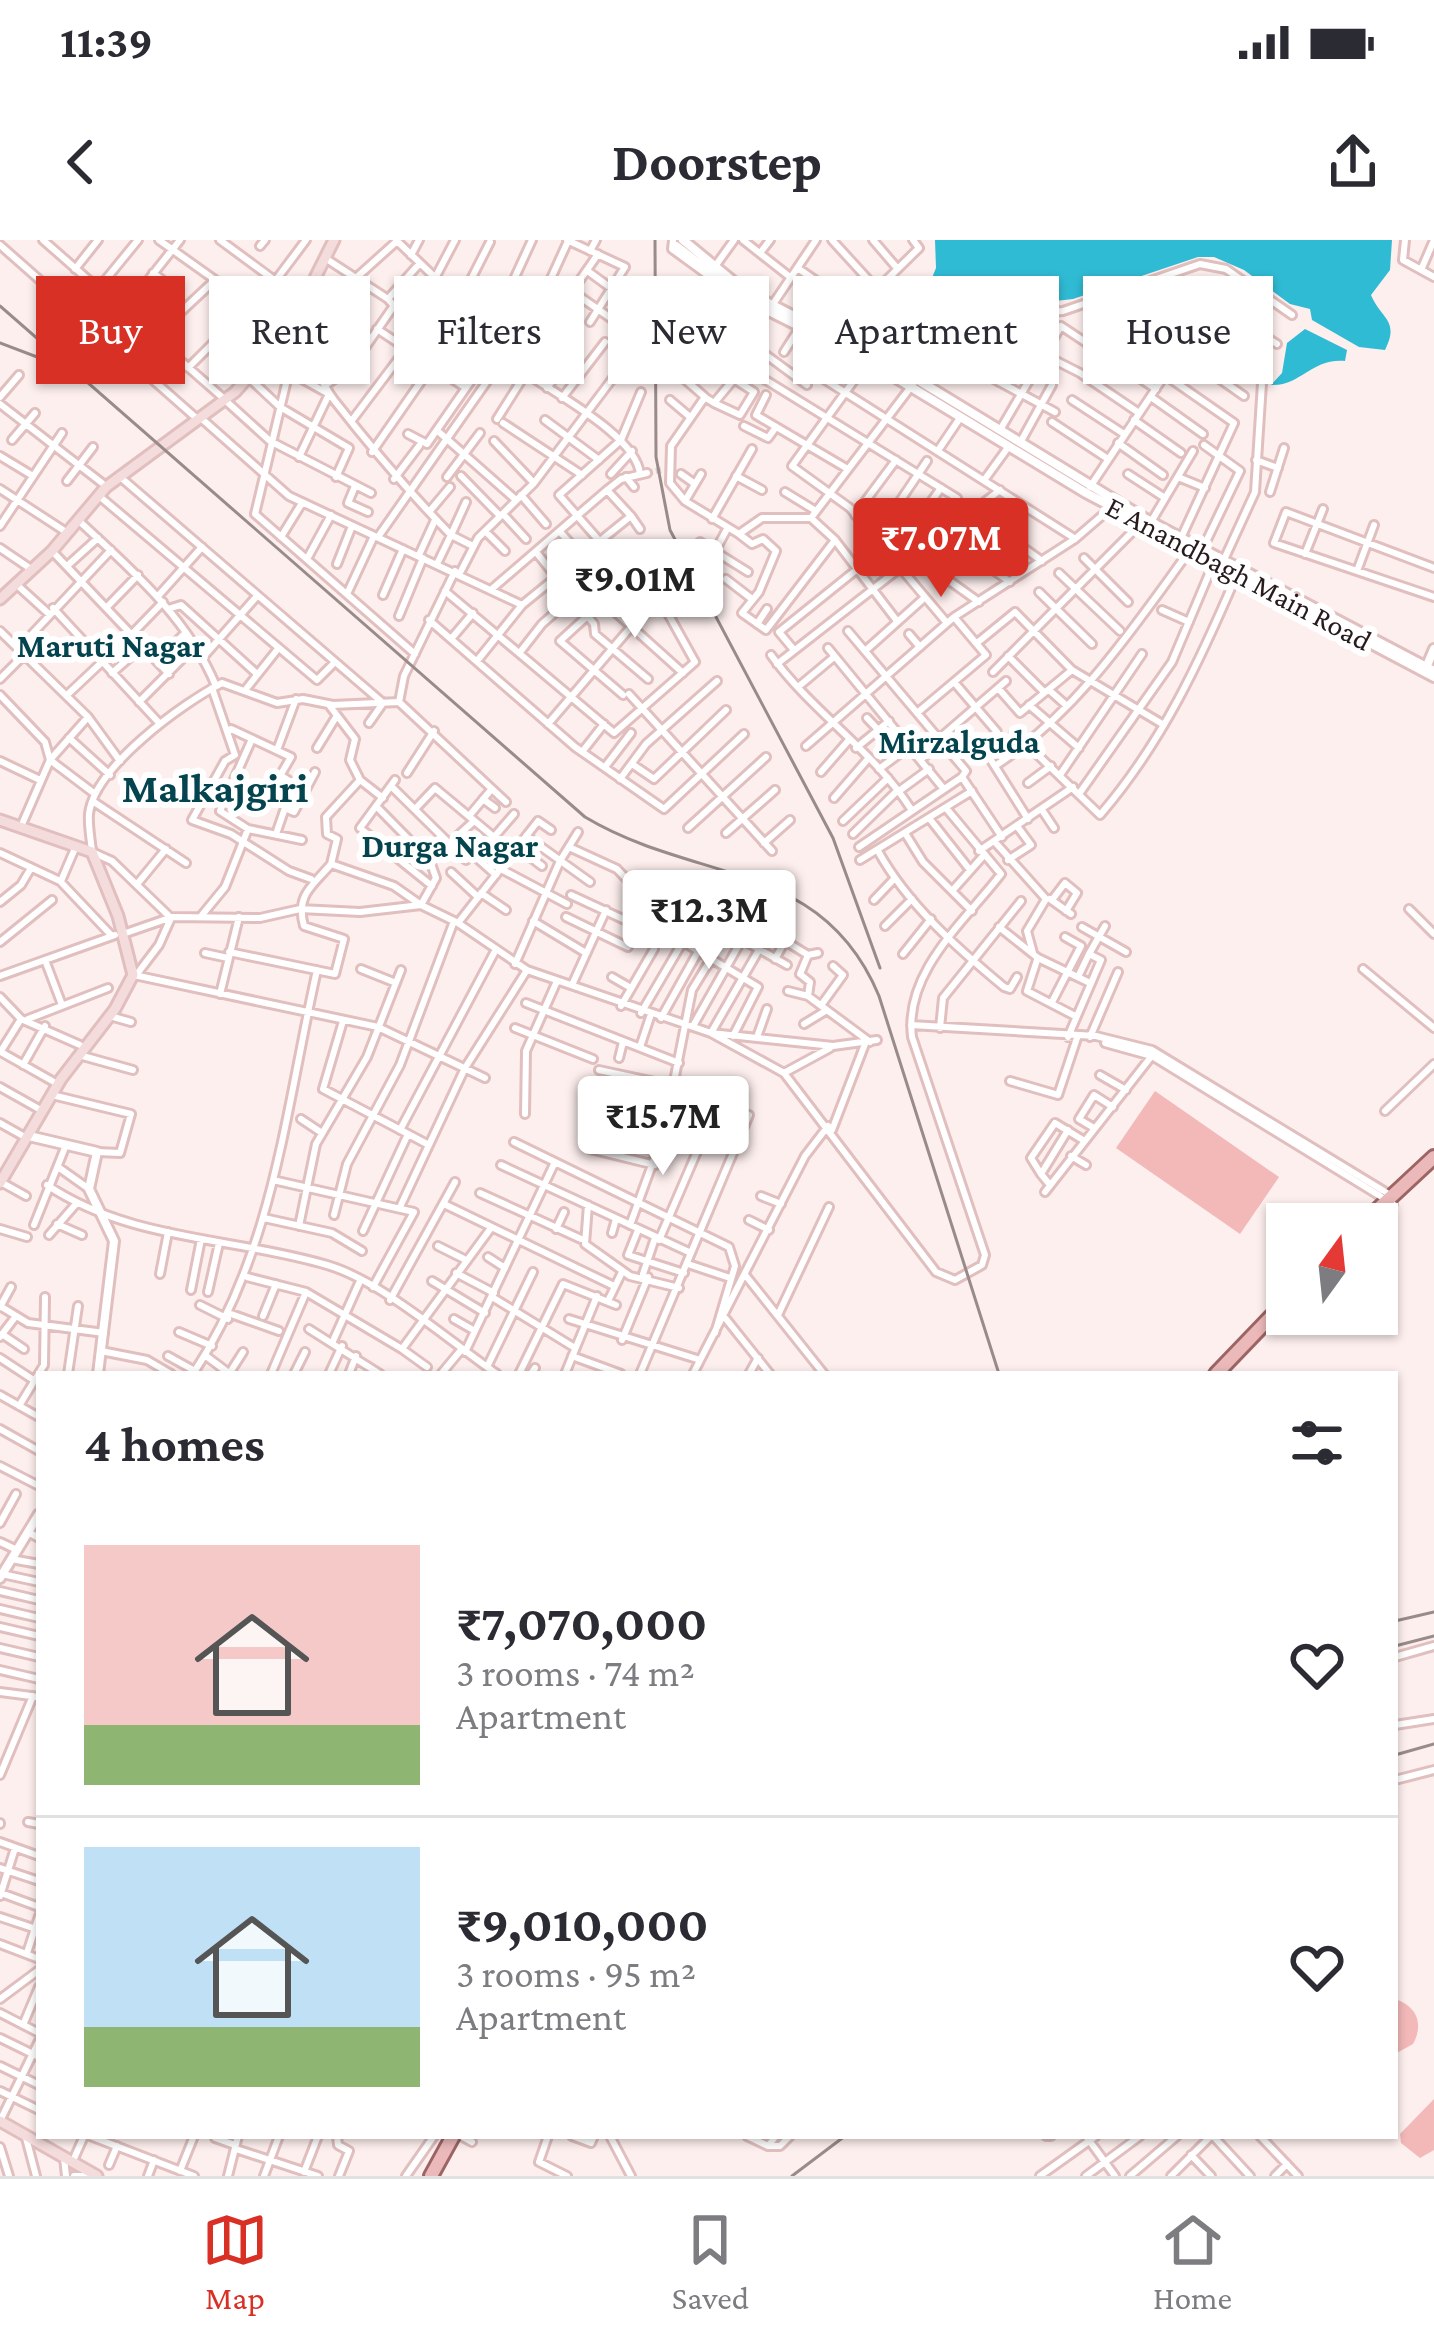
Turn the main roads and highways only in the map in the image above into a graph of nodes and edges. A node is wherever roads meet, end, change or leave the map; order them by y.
1 (333, 240) edge
2 (199, 418) junction
3 (0, 595) edge
4 (0, 817) edge
5 (49, 836) junction
6 (133, 975) junction
7 (79, 1050) junction
8 (53, 1089) junction
9 (26, 1136) junction
10 (1434, 1161) edge
11 (0, 1180) edge
12 (1390, 1203) edge
13 (1266, 1326) edge
14 (1224, 1370) edge
15 (0, 2121) edge
16 (36, 2137) edge
17 (455, 2139) edge
18 (50, 2141) edge
19 (434, 2175) edge
20 (97, 2176) edge

1 - 2 main road
2 - 3 main road
2 - 3 main road
4 - 5 main road
4 - 5 main road
5 - 6 main road
6 - 7 main road
6 - 7 main road
7 - 8 main road
8 - 9 main road
8 - 9 main road
9 - 11 main road
10 - 12 main road
13 - 14 main road
15 - 16 main road
17 - 19 main road
18 - 20 main road

